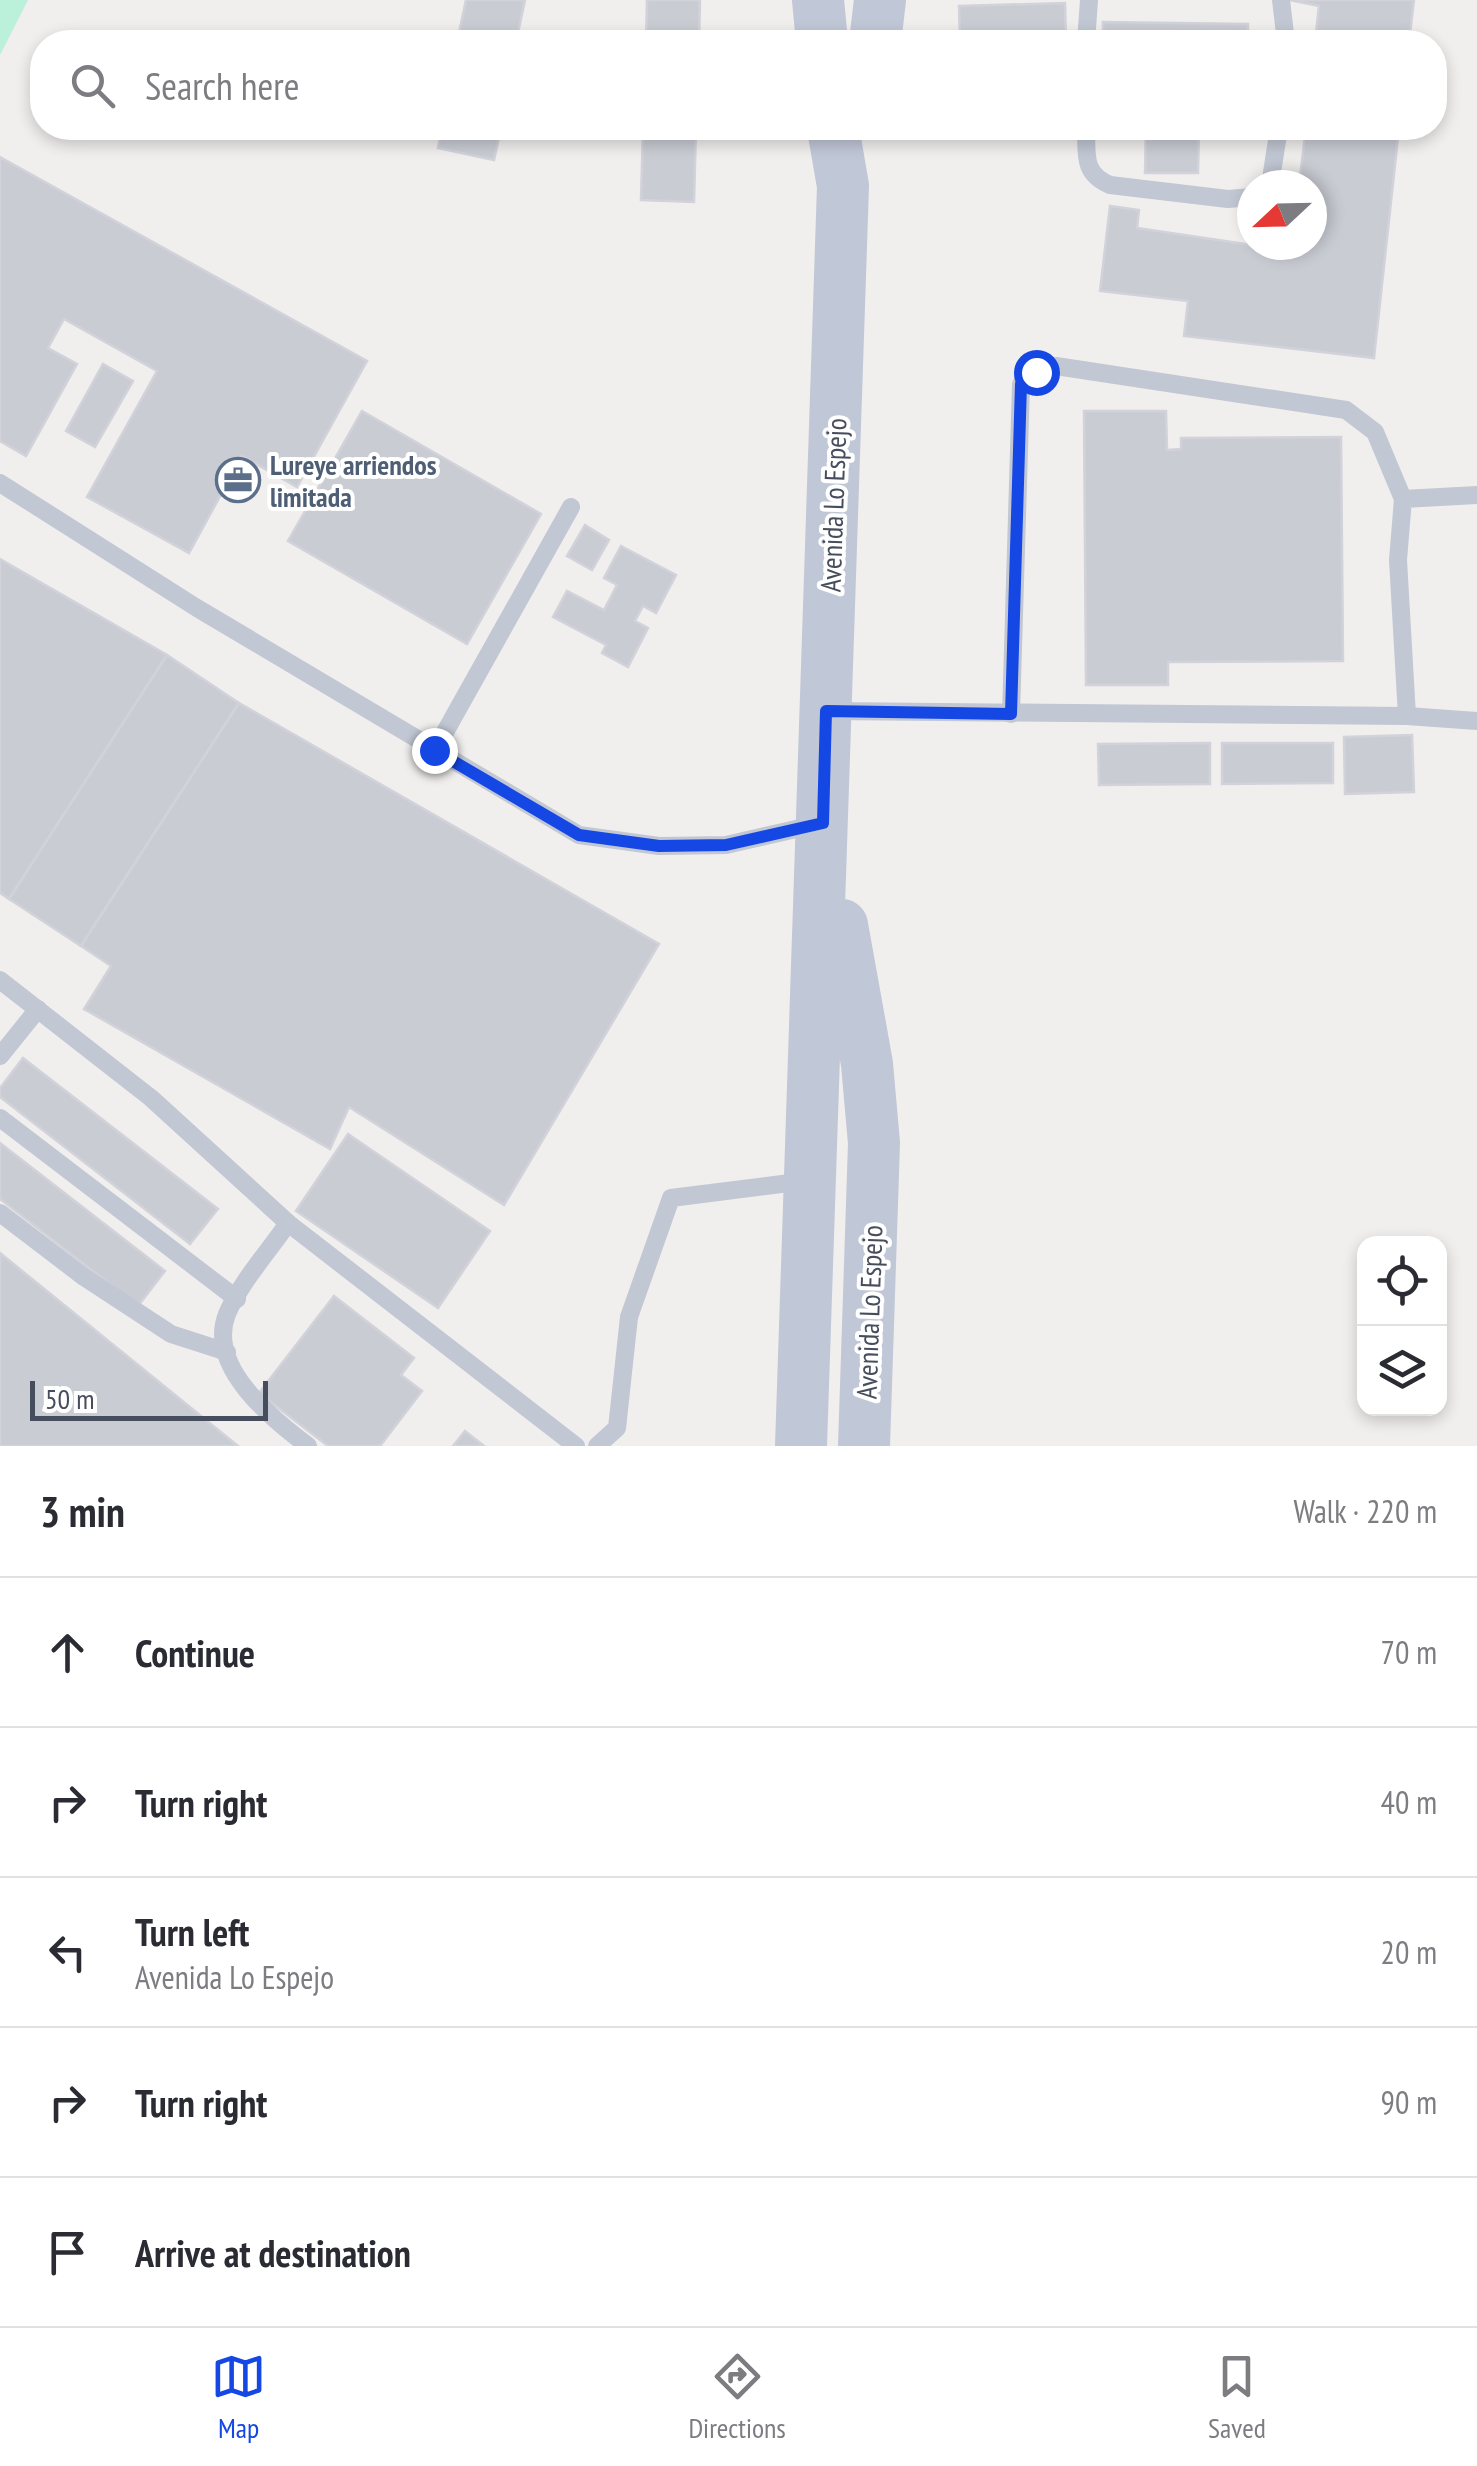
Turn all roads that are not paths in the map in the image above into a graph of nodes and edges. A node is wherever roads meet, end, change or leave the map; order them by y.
1 (818, 0) edge
2 (880, 0) edge
3 (1089, 0) edge
4 (1281, 0) edge
5 (821, 30) edge
6 (876, 30) edge
7 (1087, 30) edge
8 (1285, 30) edge
9 (835, 140) edge
10 (856, 140) edge
11 (1086, 140) edge
12 (1278, 140) edge
13 (1273, 170) edge
14 (843, 186) junction
15 (1237, 198) edge
16 (0, 483) edge
17 (1477, 496) edge
18 (1402, 499) junction
19 (571, 506) dead end
20 (826, 711) junction
21 (1011, 714) junction
22 (1407, 716) junction
23 (1477, 722) edge
24 (434, 750) junction
25 (823, 823) junction
26 (0, 980) edge
27 (38, 1009) junction
28 (0, 1056) edge
29 (0, 1118) edge
30 (811, 1180) junction
31 (0, 1213) edge
32 (288, 1223) junction
33 (237, 1300) junction
34 (227, 1352) junction
35 (803, 1395) junction
36 (865, 1422) edge
37 (308, 1446) edge
38 (576, 1446) edge
39 (597, 1446) edge
40 (801, 1446) edge

1 - 5 main road
2 - 6 main road
3 - 7 lane
4 - 8 lane
9 - 14 main road, Avenida Lo Espejo
10 - 14 main road, Avenida Lo Espejo
11 - 15 lane
12 - 13 lane
14 - 20 main road, Avenida Lo Espejo
16 - 24 lane
17 - 18 lane
18 - 21 lane
18 - 22 lane
19 - 24 lane
20 - 21 lane
20 - 25 main road, Avenida Lo Espejo
21 - 22 lane
22 - 23 lane
24 - 25 lane
25 - 30 main road, Avenida Lo Espejo
25 - 36 main road, Avenida Lo Espejo
26 - 27 lane
27 - 28 lane
27 - 32 lane
29 - 33 lane
30 - 35 main road, Avenida Lo Espejo
30 - 39 lane
31 - 34 lane
32 - 33 lane
32 - 38 lane
33 - 34 lane
34 - 37 lane
35 - 36 main road
35 - 40 main road, Avenida Lo Espejo

